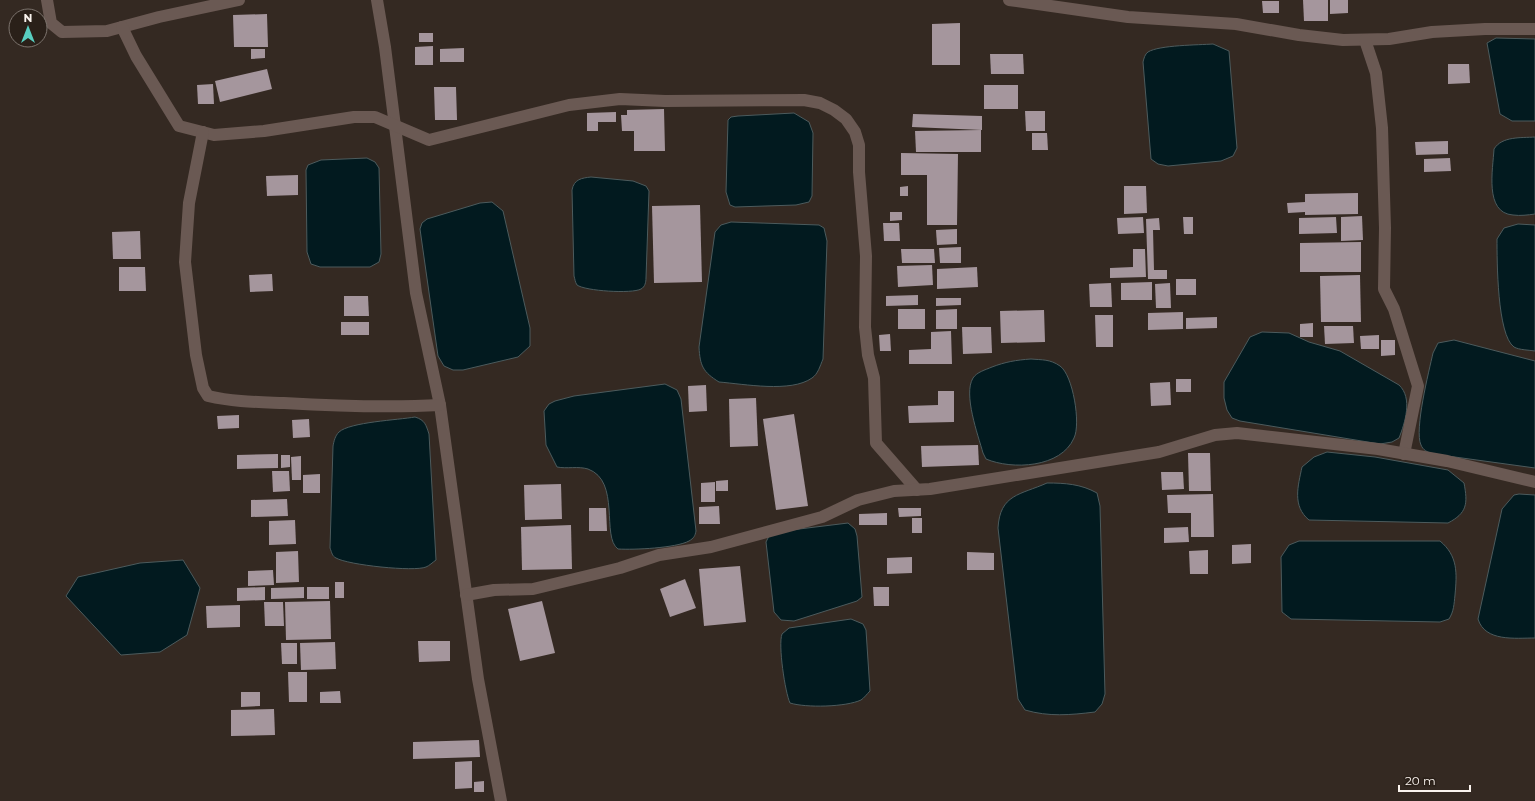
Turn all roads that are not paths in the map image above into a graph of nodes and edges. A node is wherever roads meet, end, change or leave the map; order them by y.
1 (47, 0) edge
2 (239, 0) edge
3 (377, 0) edge
4 (1009, 0) edge
5 (122, 27) junction
6 (1535, 28) edge
7 (1365, 40) junction
8 (395, 124) junction
9 (203, 132) junction
10 (440, 405) junction
11 (1404, 454) junction
12 (1535, 482) edge
13 (917, 490) junction
14 (466, 595) junction
15 (500, 801) edge

1 - 5 street
2 - 5 street
3 - 8 street
4 - 7 street
5 - 9 street
6 - 7 street
7 - 11 street
8 - 9 street
8 - 10 street
8 - 13 street
9 - 10 street
10 - 14 street
11 - 12 street
11 - 13 street
13 - 14 street
14 - 15 street

